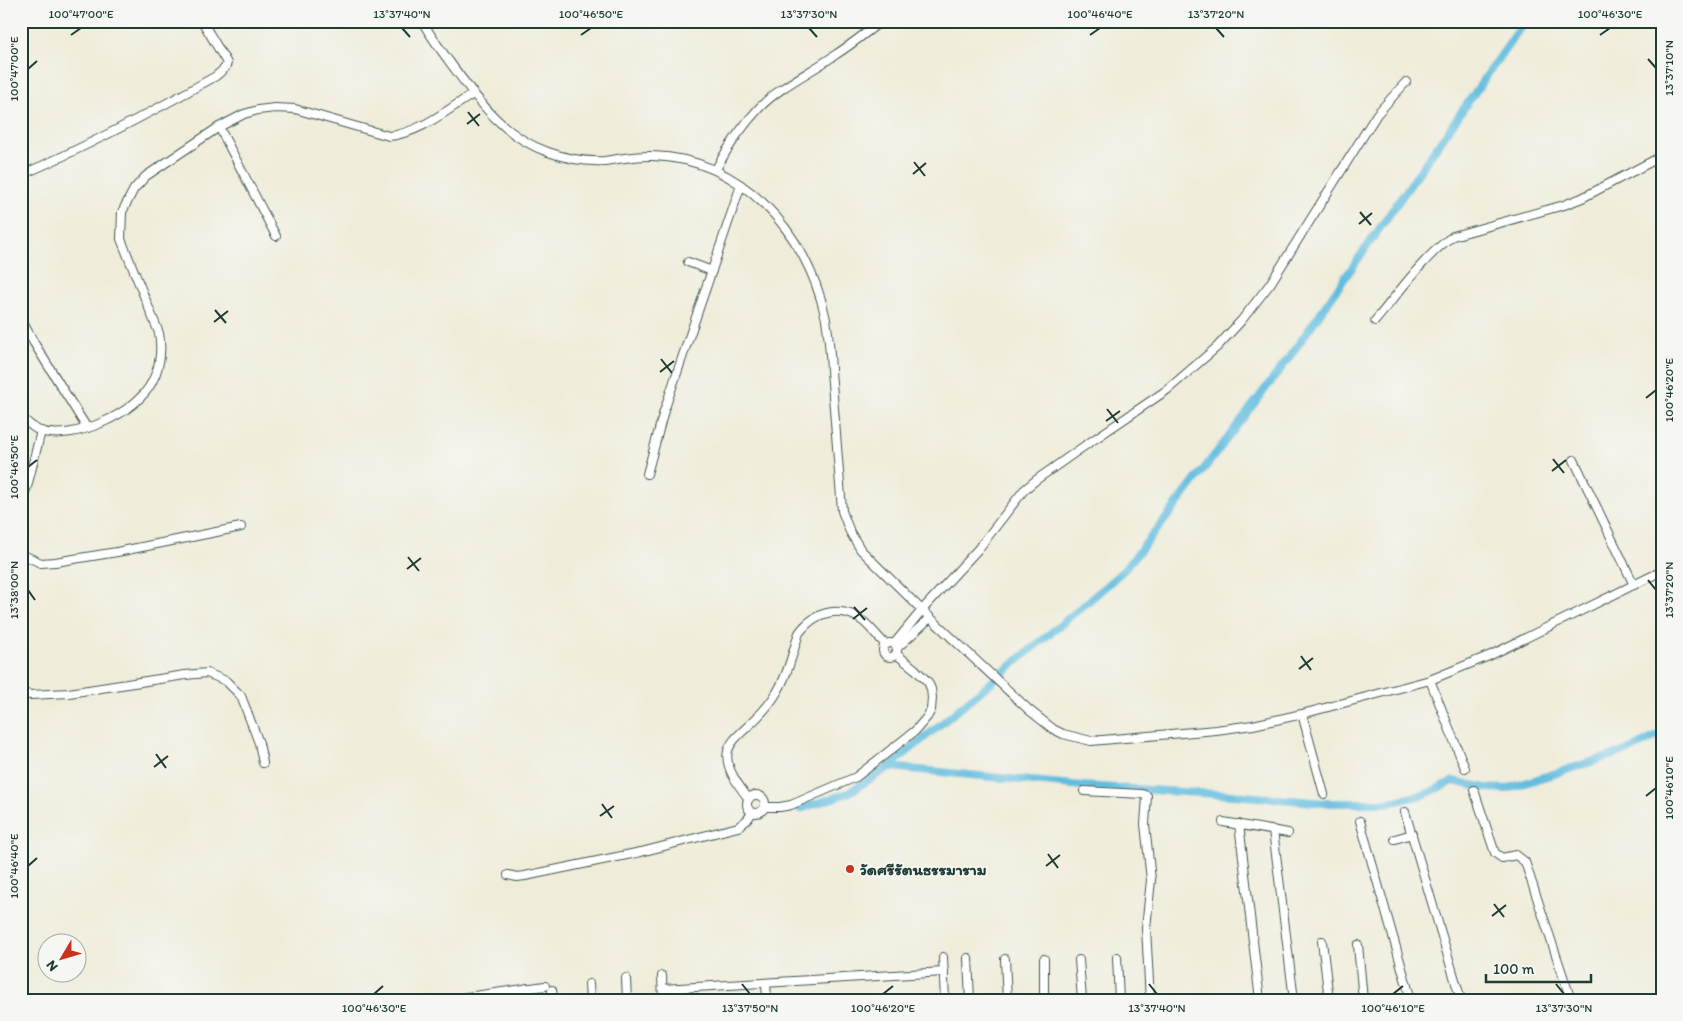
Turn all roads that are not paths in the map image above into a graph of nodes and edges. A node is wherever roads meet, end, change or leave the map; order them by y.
1 (202, 21) edge
2 (422, 21) edge
3 (881, 21) edge
4 (1406, 82) dead end
5 (473, 94) junction
6 (219, 127) junction
7 (1662, 156) edge
8 (716, 170) junction
9 (21, 175) edge
10 (741, 185) junction
11 (276, 236) dead end
12 (688, 262) dead end
13 (712, 271) junction
14 (21, 319) edge
15 (1375, 321) dead end
16 (21, 418) edge
17 (86, 428) junction
18 (41, 431) junction
19 (1574, 460) dead end
20 (647, 474) dead end
21 (21, 501) edge
22 (241, 527) dead end
23 (21, 554) edge
24 (1662, 571) edge
25 (1634, 585) junction
26 (922, 610) junction
27 (930, 618) junction
28 (909, 631) junction
29 (893, 648) junction
30 (1430, 680) junction
31 (21, 692) edge
32 (1302, 714) junction
33 (262, 762) dead end
34 (1465, 768) dead end
35 (1474, 790) dead end
36 (1084, 792) dead end
37 (1324, 794) dead end
38 (748, 799) junction
39 (765, 807) junction
40 (1405, 812) dead end
41 (752, 813) junction
42 (1360, 821) dead end
43 (1223, 822) dead end
44 (1239, 824) junction
45 (1273, 830) junction
46 (1288, 832) dead end
47 (1412, 834) junction
48 (1395, 839) dead end
49 (508, 875) dead end
50 (1322, 941) dead end
51 (1358, 945) dead end
52 (1117, 957) dead end
53 (943, 958) dead end
54 (968, 958) dead end
55 (1005, 959) dead end
56 (1044, 959) dead end
57 (1079, 960) dead end
58 (944, 972) junction
59 (662, 976) dead end
60 (626, 978) dead end
61 (766, 983) junction
62 (589, 984) dead end
63 (527, 988) junction
64 (663, 989) junction
65 (446, 1000) edge
66 (527, 1000) edge
67 (553, 1000) edge
68 (590, 1000) edge
69 (627, 1000) edge
70 (663, 1000) edge
71 (767, 1000) edge
72 (945, 1000) edge
73 (970, 1000) edge
74 (1007, 1000) edge
75 (1044, 1000) edge
76 (1082, 1000) edge
77 (1119, 1000) edge
78 (1150, 1000) edge
79 (1260, 1000) edge
80 (1294, 1000) edge
81 (1329, 1000) edge
82 (1363, 1000) edge
83 (1410, 1000) edge
84 (1461, 1000) edge
85 (1570, 1000) edge

1 - 9 street
2 - 5 street
3 - 8 street
4 - 26 street
5 - 6 street
5 - 8 street
6 - 11 street
6 - 17 street
7 - 15 street
8 - 10 street
10 - 13 street
10 - 26 street
12 - 13 street
13 - 20 street
14 - 17 street
16 - 18 street
17 - 18 street
18 - 21 street
19 - 25 street
22 - 23 street
24 - 25 street
25 - 30 street
26 - 27 street
26 - 28 street
27 - 28 street
27 - 32 street
28 - 29 street
29 - 38 street
29 - 39 street
30 - 32 street
30 - 34 street
31 - 33 street
32 - 37 street
35 - 85 street
36 - 78 street
38 - 39 street
38 - 41 street
39 - 41 street
40 - 47 street
41 - 49 street
42 - 83 street
43 - 44 street
44 - 45 street
44 - 79 street
45 - 46 street
45 - 80 street
47 - 48 street
47 - 84 street
50 - 81 street
51 - 82 street
52 - 77 street
53 - 58 street
54 - 73 street
55 - 74 street
56 - 75 street
57 - 76 street
58 - 61 street
58 - 72 street
59 - 64 street
60 - 69 street
61 - 64 street
61 - 71 street
62 - 68 street
63 - 65 street
63 - 66 street
63 - 67 street
64 - 70 street

